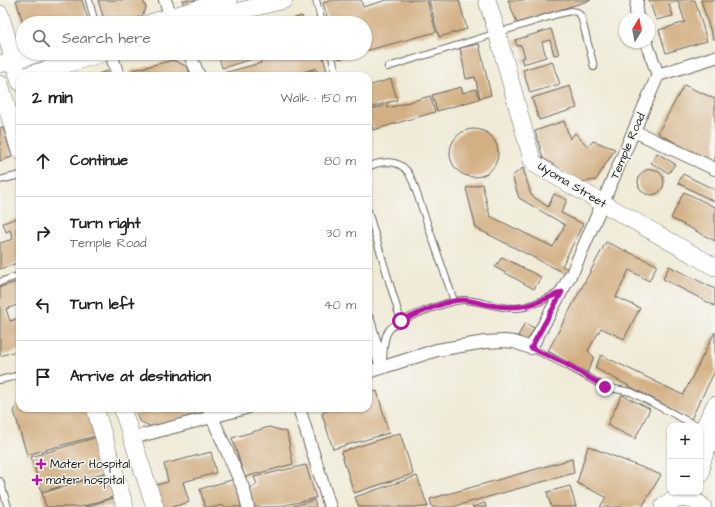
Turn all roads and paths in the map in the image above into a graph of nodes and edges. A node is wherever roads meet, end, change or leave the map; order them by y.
1 (89, 0) edge
2 (165, 0) edge
3 (229, 0) edge
4 (284, 0) edge
5 (316, 0) edge
6 (487, 0) edge
7 (637, 0) edge
8 (636, 12) edge
9 (0, 14) edge
10 (93, 16) edge
11 (171, 16) edge
12 (183, 16) edge
13 (224, 16) edge
14 (320, 16) edge
15 (498, 32) junction
16 (648, 48) edge
17 (715, 57) edge
18 (81, 60) edge
19 (113, 60) edge
20 (192, 60) edge
21 (333, 60) edge
22 (7, 62) edge
23 (388, 67) dead end
24 (594, 67) dead end
25 (43, 72) edge
26 (117, 72) edge
27 (197, 72) edge
28 (336, 72) edge
29 (16, 73) edge
30 (658, 75) junction
31 (16, 80) edge
32 (0, 84) edge
33 (634, 131) junction
34 (16, 138) edge
35 (372, 165) edge
36 (715, 169) edge
37 (16, 176) edge
38 (0, 180) edge
39 (603, 203) junction
40 (372, 224) edge
41 (715, 267) edge
42 (16, 276) edge
43 (0, 282) edge
44 (562, 292) junction
45 (454, 301) junction
46 (401, 321) junction
47 (372, 334) edge
48 (531, 348) junction
49 (382, 368) junction
50 (372, 371) edge
51 (16, 376) edge
52 (0, 380) edge
53 (715, 405) edge
54 (96, 412) edge
55 (123, 412) edge
56 (210, 412) edge
57 (302, 412) edge
58 (690, 423) edge
59 (703, 430) edge
60 (131, 436) junction
61 (105, 442) junction
62 (140, 460) junction
63 (113, 468) junction
64 (0, 481) edge
65 (667, 501) edge
66 (701, 501) edge
67 (8, 507) edge
68 (125, 507) edge
69 (155, 507) edge
70 (248, 507) edge
71 (330, 507) edge

1 - 10 lane
2 - 11 street
3 - 12 street
4 - 13 street
5 - 14 lane
6 - 15 street, Uyoma Street
7 - 8 street
9 - 22 street
15 - 23 lane
15 - 24 lane
15 - 39 street, Uyoma Street
16 - 30 street
17 - 30 street
18 - 25 street
19 - 26 street
20 - 27 street
21 - 28 lane
22 - 29 street
30 - 33 street, Temple Road
31 - 32 street
32 - 34 street
33 - 36 street
33 - 39 street, Temple Road
35 - 45 lane
37 - 38 lane
39 - 41 street, Uyoma Street
39 - 44 street, Temple Road
40 - 46 lane
42 - 43 lane
44 - 45 lane
44 - 48 street, Temple Road
45 - 46 lane
46 - 49 lane
47 - 49 street
48 - 49 street
48 - 58 lane
49 - 50 street
51 - 52 lane
53 - 59 street
54 - 61 street
55 - 60 street
56 - 60 street
56 - 70 street
57 - 71 street
60 - 61 street
60 - 62 street
61 - 63 street
62 - 63 street
62 - 69 street
63 - 68 street
64 - 67 lane
65 - 66 street

